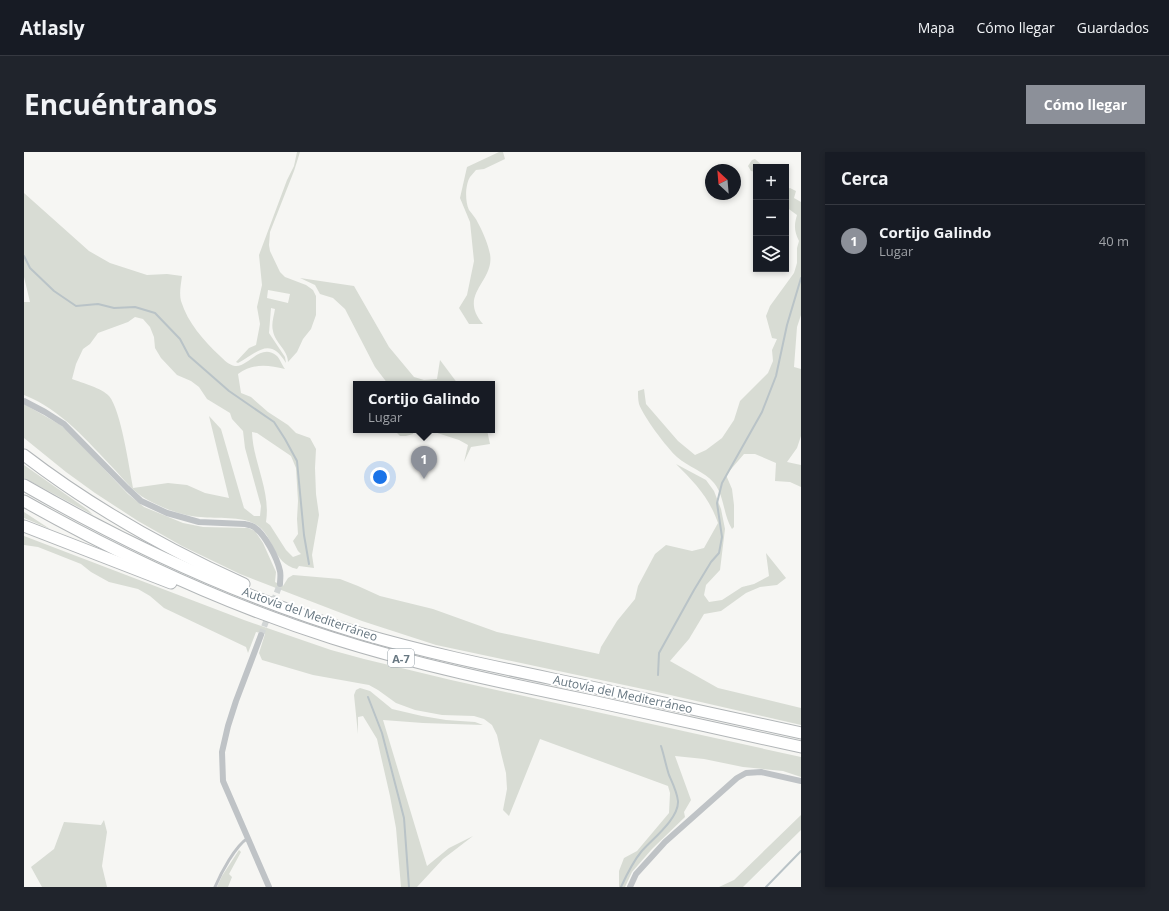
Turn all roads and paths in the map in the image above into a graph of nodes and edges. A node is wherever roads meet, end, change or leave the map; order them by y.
1 (24, 401) edge
2 (24, 455) edge
3 (24, 485) edge
4 (24, 501) edge
5 (24, 526) edge
6 (280, 584) tunnel mouth
7 (204, 591) junction
8 (284, 608) junction
9 (261, 635) tunnel mouth
10 (801, 733) edge
11 (801, 747) edge
12 (801, 781) edge
13 (248, 838) junction
14 (215, 887) edge
15 (269, 887) edge
16 (630, 887) edge

1 - 6 street
2 - 8 highway
3 - 8 highway, Autovía del Mediterráneo / A-7
4 - 7 highway, Autovía del Mediterráneo / A-7
5 - 7 highway
7 - 11 highway, Autovía del Mediterráneo / A-7
8 - 10 highway, Autovía del Mediterráneo / A-7
9 - 13 street
12 - 16 street
13 - 14 lane
13 - 15 street

